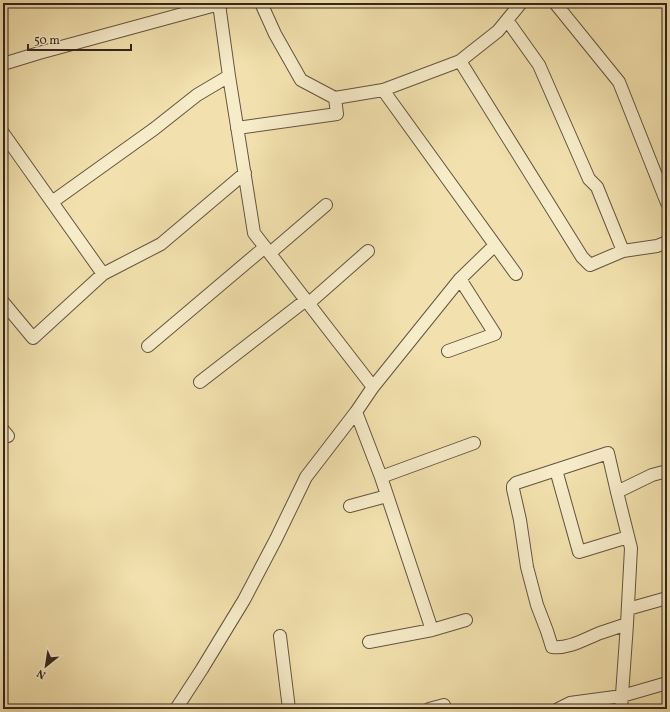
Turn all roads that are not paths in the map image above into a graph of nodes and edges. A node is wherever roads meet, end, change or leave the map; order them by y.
1 (262, 3) edge
2 (521, 3) edge
3 (555, 3) edge
4 (221, 4) edge
5 (507, 20) junction
6 (460, 61) junction
7 (3, 64) edge
8 (229, 76) junction
9 (383, 90) junction
10 (335, 98) junction
11 (237, 128) junction
12 (3, 133) edge
13 (244, 173) junction
14 (52, 202) junction
15 (667, 203) edge
16 (326, 205) dead end
17 (667, 242) edge
18 (495, 246) junction
19 (268, 250) junction
20 (368, 250) dead end
21 (623, 251) junction
22 (103, 274) junction
23 (516, 274) dead end
24 (460, 279) junction
25 (3, 302) edge
26 (307, 302) junction
27 (148, 346) dead end
28 (448, 351) dead end
29 (200, 382) dead end
30 (373, 387) junction
31 (356, 412) junction
32 (474, 443) dead end
33 (556, 470) junction
34 (667, 471) edge
35 (381, 477) junction
36 (617, 492) junction
37 (387, 496) junction
38 (350, 506) dead end
39 (628, 537) junction
40 (667, 598) edge
41 (628, 609) junction
42 (466, 620) dead end
43 (627, 624) junction
44 (432, 630) junction
45 (280, 636) dead end
46 (369, 642) dead end
47 (667, 683) edge
48 (622, 696) junction
49 (176, 709) edge
50 (289, 709) edge
51 (429, 709) edge
52 (445, 709) edge
53 (558, 709) edge
54 (621, 709) edge

1 - 10 street
2 - 5 street
3 - 15 street
4 - 7 street
4 - 8 street
5 - 6 street
5 - 21 street
6 - 9 street
6 - 21 street
8 - 11 street
8 - 14 street
9 - 10 street
9 - 18 street
10 - 11 street
11 - 13 street
12 - 14 street
13 - 19 street
13 - 22 street
14 - 22 street
16 - 19 street
17 - 21 street
18 - 23 street
18 - 24 street
19 - 26 street
19 - 27 street
20 - 26 street
22 - 25 street
24 - 28 street
24 - 30 street
26 - 29 street
26 - 30 street
30 - 31 street
31 - 35 street
31 - 49 street
32 - 35 street
33 - 36 street
33 - 39 street
33 - 43 street
34 - 36 street
35 - 37 street
36 - 39 street
37 - 38 street
37 - 44 street
39 - 41 street
40 - 41 street
41 - 43 street
42 - 44 street
43 - 48 street
44 - 46 street
45 - 50 street
47 - 48 street
48 - 53 street
48 - 54 street
51 - 52 street

